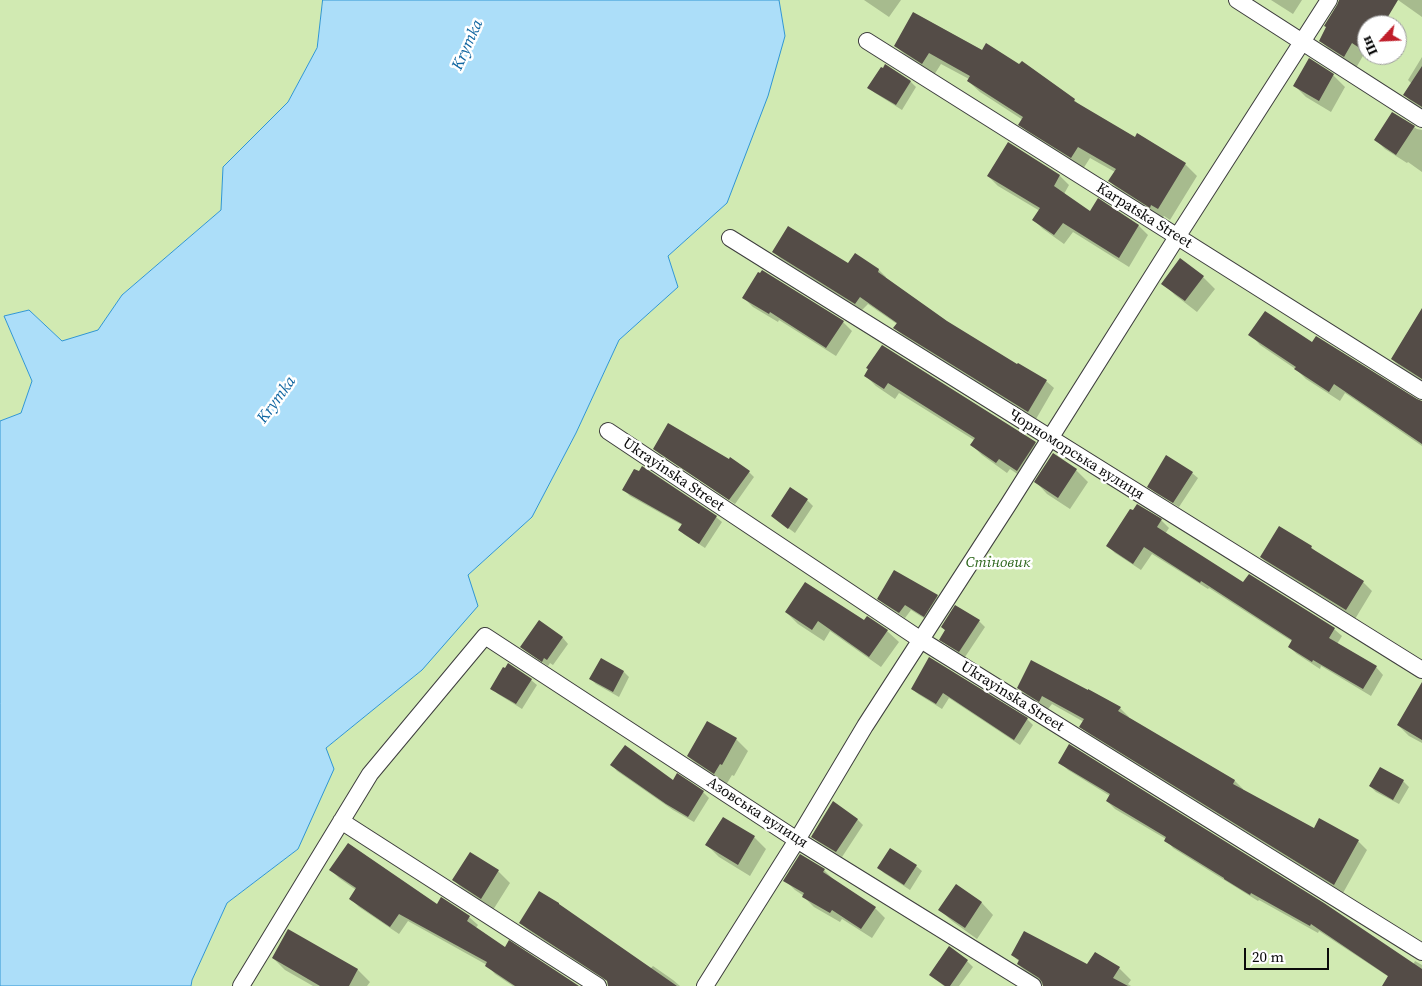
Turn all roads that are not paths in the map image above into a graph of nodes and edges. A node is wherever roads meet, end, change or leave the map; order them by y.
1 (1237, 0) edge
2 (1329, 0) edge
3 (867, 41) dead end
4 (1302, 42) junction
5 (1422, 119) edge
6 (1177, 237) junction
7 (730, 238) dead end
8 (1422, 390) edge
9 (608, 431) dead end
10 (1049, 438) junction
11 (921, 640) junction
12 (1422, 670) edge
13 (341, 821) junction
14 (797, 840) junction
15 (1422, 952) edge
16 (241, 986) edge
17 (598, 986) edge
18 (705, 986) edge
19 (1033, 986) edge

1 - 4 lane
2 - 4 lane
3 - 6 lane, Karpatska Street
4 - 5 lane
4 - 6 lane
6 - 8 lane, Karpatska Street
6 - 10 lane
7 - 10 lane, Чорноморська вулиця
9 - 11 lane, Ukrayinska Street
10 - 11 lane
10 - 12 lane, Чорноморська вулиця
11 - 14 lane
11 - 15 lane, Ukrayinska Street
13 - 14 lane, Азовська вулиця
13 - 16 lane
13 - 17 lane
14 - 18 lane
14 - 19 lane, Азовська вулиця

